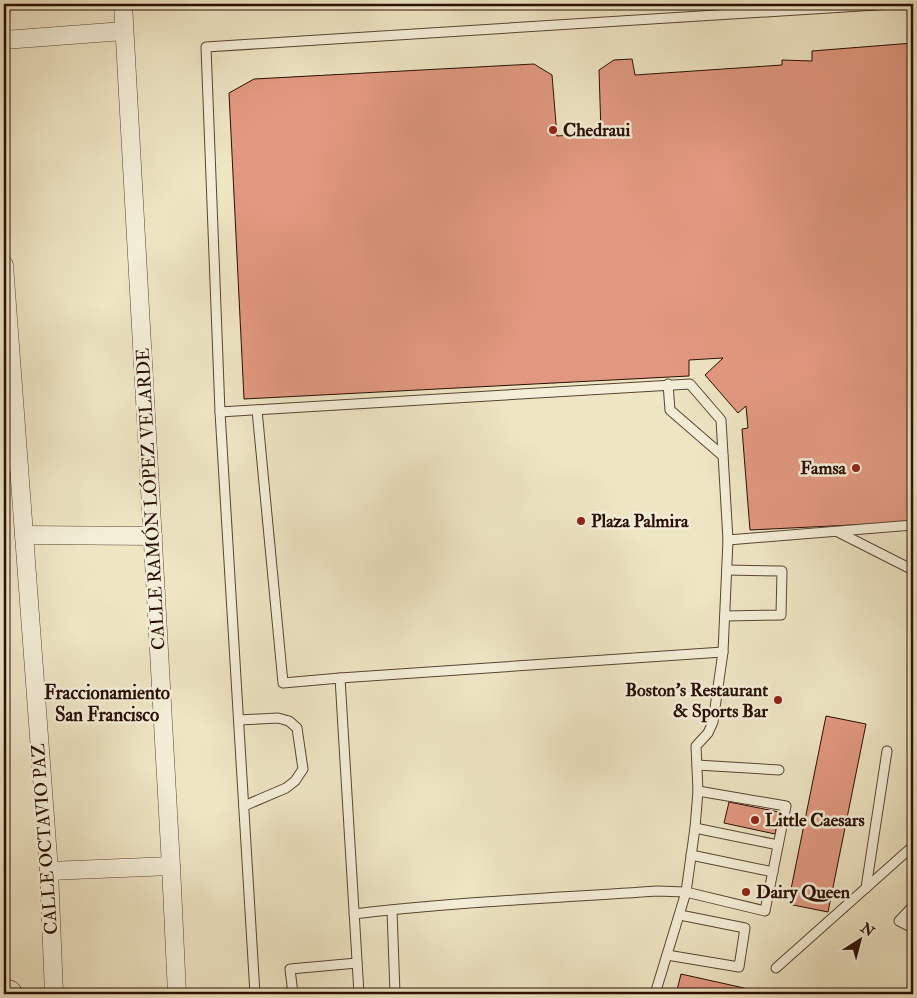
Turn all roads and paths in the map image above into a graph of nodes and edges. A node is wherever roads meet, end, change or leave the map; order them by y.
1 (123, 4) edge
2 (892, 4) edge
3 (124, 31) junction
4 (4, 40) edge
5 (4, 265) edge
6 (668, 384) junction
7 (257, 410) junction
8 (220, 412) junction
9 (723, 456) junction
10 (913, 525) edge
11 (836, 531) junction
12 (24, 535) junction
13 (153, 536) junction
14 (728, 540) junction
15 (727, 570) junction
16 (913, 570) edge
17 (724, 616) junction
18 (723, 652) junction
19 (340, 678) junction
20 (239, 720) junction
21 (887, 751) dead end
22 (697, 765) junction
23 (779, 770) dead end
24 (698, 791) junction
25 (244, 806) junction
26 (695, 828) junction
27 (778, 845) junction
28 (913, 846) edge
29 (691, 855) junction
30 (171, 866) junction
31 (49, 871) junction
32 (773, 872) junction
33 (866, 888) junction
34 (686, 892) junction
35 (913, 906) edge
36 (392, 910) junction
37 (354, 914) junction
38 (680, 915) junction
39 (913, 928) edge
40 (667, 955) junction
41 (357, 963) junction
42 (776, 968) dead end
43 (4, 993) edge
44 (8, 994) edge
45 (54, 994) edge
46 (177, 994) edge
47 (255, 994) edge
48 (293, 994) edge
49 (359, 994) edge
50 (395, 994) edge
51 (654, 994) edge

1 - 3 street, CALLE RAMÓN LÓPEZ VELARDE
2 - 8 lane
3 - 4 street
3 - 13 street, CALLE RAMÓN LÓPEZ VELARDE
5 - 12 street, CALLE OCTAVIO PAZ
6 - 7 lane
6 - 9 lane
6 - 9 lane
7 - 8 lane
7 - 19 lane
8 - 20 lane
9 - 14 lane
10 - 11 lane
11 - 14 lane
11 - 16 lane
12 - 13 street
12 - 31 street, CALLE OCTAVIO PAZ
13 - 30 street, CALLE RAMÓN LÓPEZ VELARDE
14 - 15 lane
15 - 17 lane
15 - 17 lane
17 - 18 lane
18 - 19 lane
18 - 22 lane
19 - 37 lane
20 - 25 lane
20 - 25 lane
21 - 33 lane
22 - 23 lane
22 - 24 lane
24 - 26 lane
24 - 27 lane
25 - 47 lane
26 - 27 lane
26 - 29 lane
27 - 32 lane
28 - 33 lane
29 - 32 lane
29 - 34 lane
30 - 31 street
30 - 46 street, CALLE RAMÓN LÓPEZ VELARDE
31 - 45 street, CALLE OCTAVIO PAZ
32 - 34 lane
33 - 42 lane
34 - 36 lane
34 - 38 lane
35 - 39 lane
36 - 37 lane
36 - 50 lane
37 - 41 lane
38 - 40 lane
38 - 40 lane
40 - 51 lane
41 - 48 lane
41 - 49 lane
43 - 44 main road

